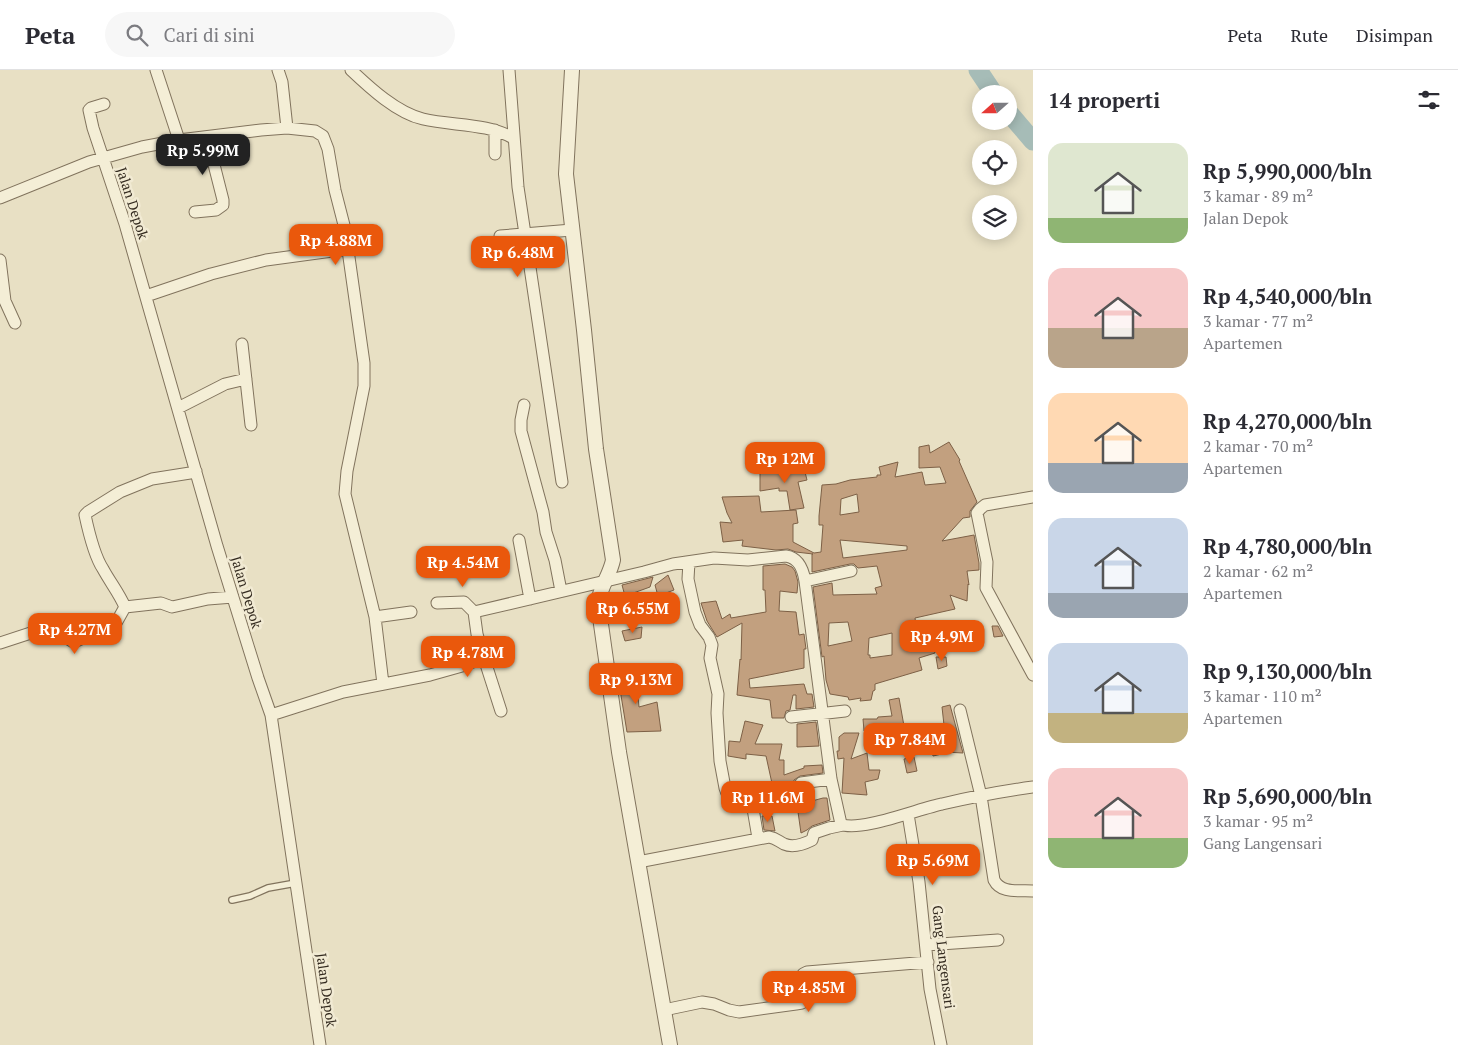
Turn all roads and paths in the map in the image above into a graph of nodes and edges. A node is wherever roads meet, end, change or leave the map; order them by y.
1 (156, 70) edge
2 (278, 70) edge
3 (351, 70) edge
4 (509, 70) edge
5 (572, 70) edge
6 (104, 104) dead end
7 (287, 128) junction
8 (495, 134) junction
9 (207, 137) junction
10 (513, 138) junction
11 (179, 140) junction
12 (495, 154) dead end
13 (103, 158) junction
14 (0, 198) edge
15 (195, 212) dead end
16 (572, 230) junction
17 (522, 235) junction
18 (500, 236) dead end
19 (347, 249) junction
20 (0, 260) edge
21 (146, 296) junction
22 (15, 323) dead end
23 (242, 344) dead end
24 (246, 379) junction
25 (524, 405) dead end
26 (178, 408) junction
27 (251, 425) dead end
28 (196, 471) junction
29 (562, 482) dead end
30 (1033, 497) edge
31 (519, 540) dead end
32 (689, 562) junction
33 (851, 571) dead end
34 (607, 580) junction
35 (805, 581) junction
36 (561, 591) junction
37 (233, 597) junction
38 (530, 599) junction
39 (437, 604) dead end
40 (125, 607) junction
41 (411, 612) dead end
42 (474, 612) junction
43 (375, 616) junction
44 (0, 643) edge
45 (484, 658) junction
46 (1033, 676) edge
47 (383, 684) junction
48 (960, 710) dead end
49 (501, 711) dead end
50 (845, 711) dead end
51 (822, 714) junction
52 (271, 715) junction
53 (791, 717) dead end
54 (830, 778) junction
55 (801, 783) dead end
56 (1033, 787) edge
57 (981, 796) junction
58 (908, 814) junction
59 (843, 825) junction
60 (758, 838) junction
61 (638, 862) junction
62 (296, 883) junction
63 (1033, 891) edge
64 (232, 900) dead end
65 (998, 940) dead end
66 (926, 945) junction
67 (928, 962) junction
68 (664, 1010) junction
69 (320, 1045) edge
70 (670, 1045) edge
71 (941, 1045) edge

1 - 11 street
2 - 7 street
3 - 8 street
4 - 10 street
5 - 16 street
6 - 13 street, Jalan Depok
7 - 9 street
7 - 19 street
8 - 10 street
8 - 12 street
9 - 11 street
9 - 15 street
10 - 17 street
11 - 13 street
13 - 14 street
13 - 21 street, Jalan Depok
16 - 17 street
16 - 34 street
17 - 18 street
17 - 29 street
19 - 21 street
19 - 43 street
20 - 22 street
21 - 26 street, Jalan Depok
23 - 24 street
24 - 26 street
24 - 27 street
25 - 36 street
26 - 28 street, Jalan Depok
28 - 37 street, Jalan Depok
28 - 40 street
30 - 46 street
31 - 38 street
32 - 34 street
32 - 35 street
32 - 60 street
33 - 35 street
34 - 36 street
34 - 61 street
35 - 51 street
36 - 38 street
37 - 40 street
37 - 52 street, Jalan Depok
38 - 42 street
39 - 42 street
40 - 44 street
41 - 43 street
42 - 45 street
43 - 47 street
45 - 47 street
45 - 49 street
47 - 52 street
48 - 57 street
50 - 51 street
51 - 53 street
51 - 54 street
52 - 62 street, Jalan Depok
54 - 55 street
54 - 59 street
56 - 57 street
57 - 58 street
57 - 63 street
58 - 59 street
58 - 66 street, Gang Langensari
59 - 60 street
60 - 61 street
61 - 68 street
62 - 64 lane
62 - 69 street, Jalan Depok
65 - 66 street
66 - 67 street, Gang Langensari
67 - 68 street
67 - 71 street, Gang Langensari
68 - 70 street

